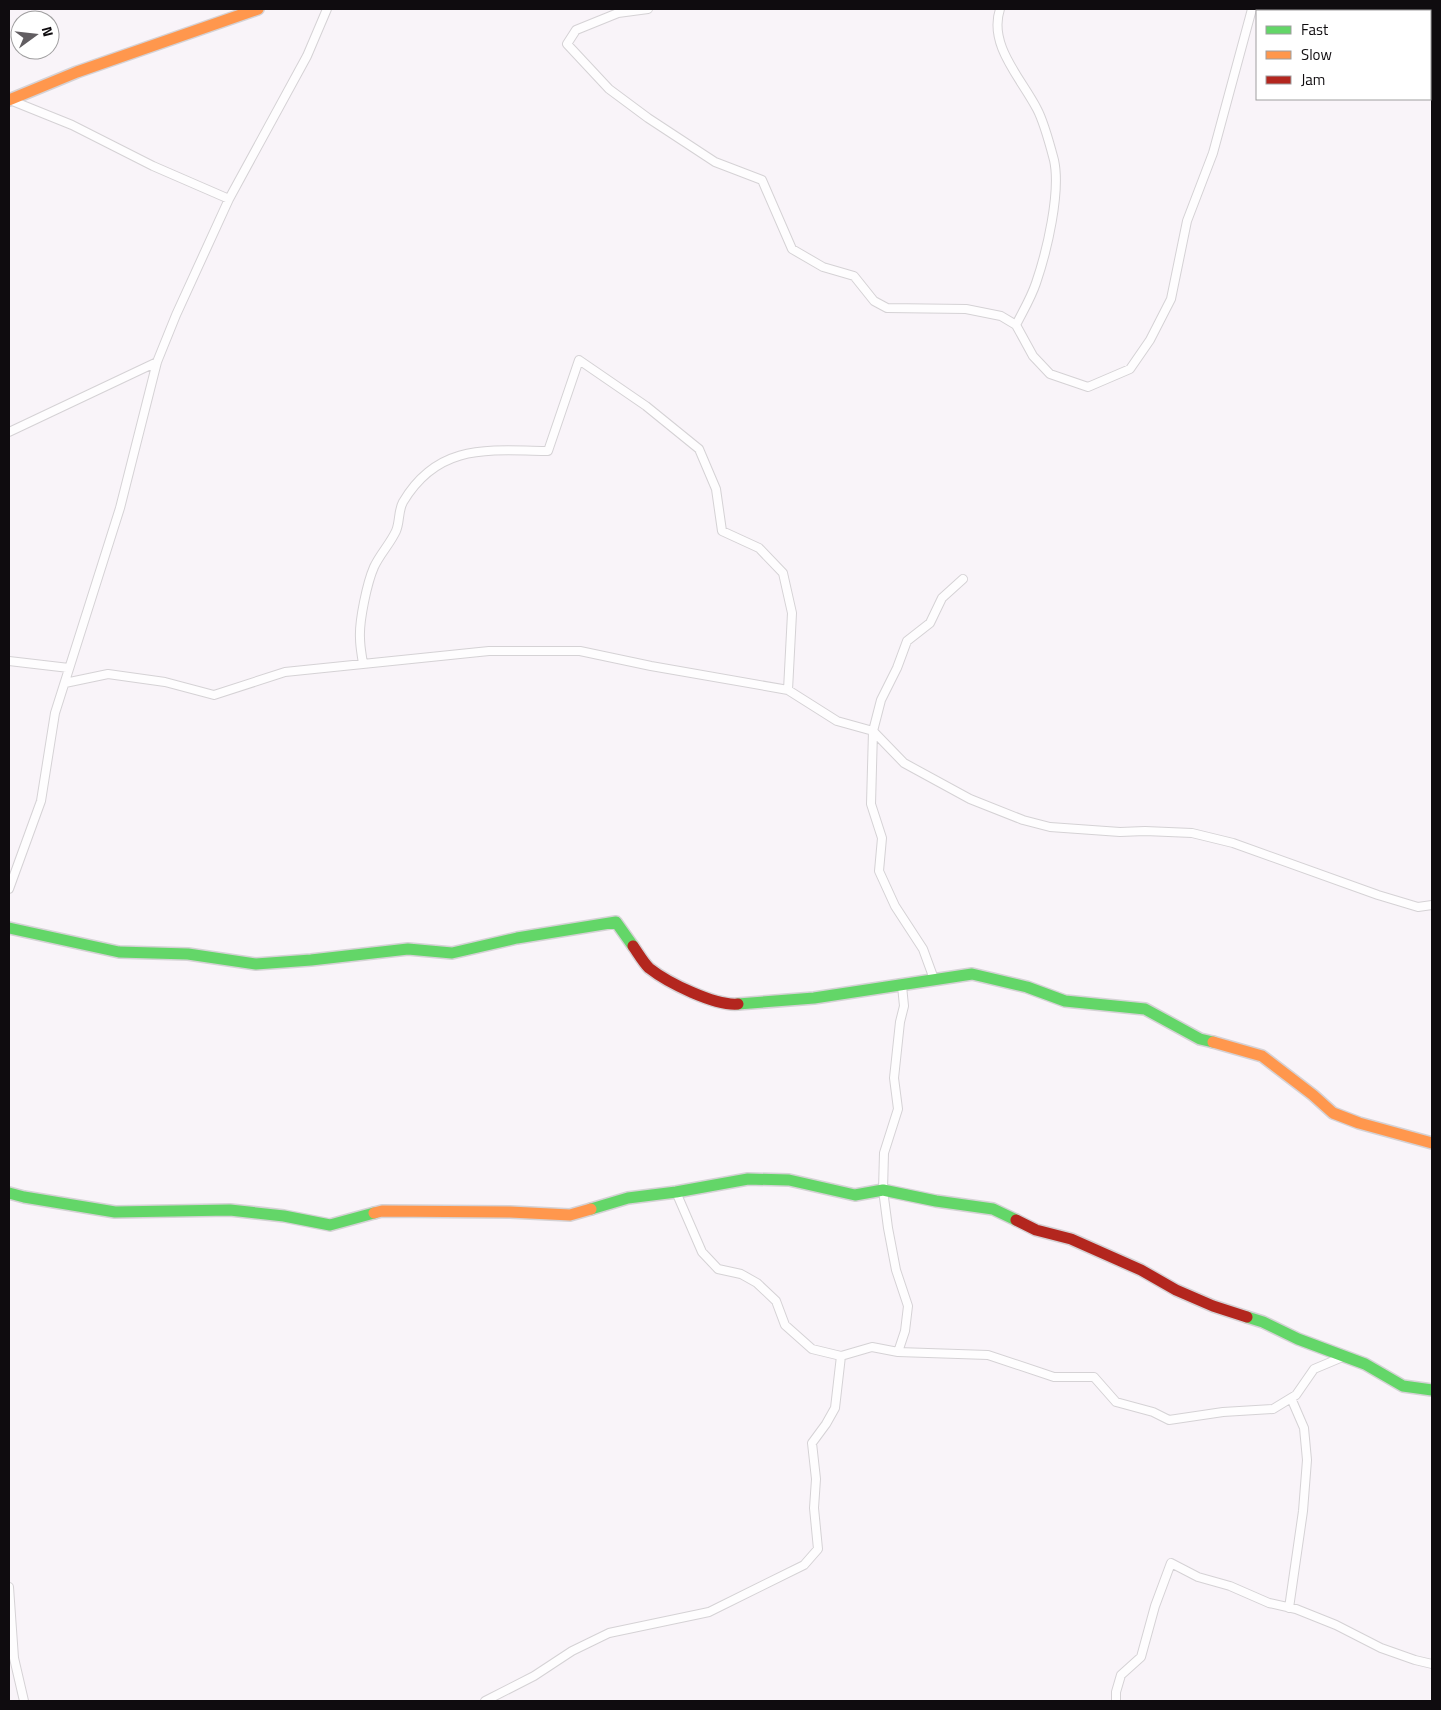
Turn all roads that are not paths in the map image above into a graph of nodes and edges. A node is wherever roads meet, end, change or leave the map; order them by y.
1 (258, 9) edge
2 (328, 9) edge
3 (648, 9) edge
4 (1000, 9) edge
5 (1252, 9) edge
6 (9, 100) edge
7 (229, 199) junction
8 (1016, 325) junction
9 (157, 362) junction
10 (9, 432) edge
11 (963, 579) dead end
12 (9, 661) edge
13 (363, 664) junction
14 (69, 668) junction
15 (64, 683) junction
16 (788, 690) junction
17 (873, 731) junction
18 (9, 889) edge
19 (1432, 906) edge
20 (9, 928) edge
21 (934, 979) junction
22 (902, 986) junction
23 (1432, 1143) edge
24 (883, 1190) junction
25 (676, 1192) junction
26 (9, 1193) edge
27 (898, 1352) junction
28 (841, 1356) junction
29 (1345, 1356) junction
30 (1432, 1390) edge
31 (1291, 1398) junction
32 (9, 1587) edge
33 (1289, 1608) junction
34 (1432, 1664) edge
35 (24, 1701) edge
36 (485, 1701) edge
37 (1116, 1701) edge

1 - 6 street
2 - 7 street
3 - 8 street
4 - 8 street
5 - 8 street
6 - 7 street
7 - 9 street
9 - 10 street
9 - 14 street
11 - 17 street
12 - 14 street
13 - 15 street
13 - 16 street
13 - 16 street
14 - 15 street
15 - 18 street
16 - 17 street
17 - 19 street
17 - 21 street
20 - 22 street
21 - 22 street
21 - 23 street
22 - 24 street
24 - 25 street
24 - 27 street
24 - 29 street
25 - 26 street
25 - 28 street
27 - 28 street
27 - 31 street
28 - 36 street
29 - 30 street
29 - 31 street
31 - 33 street
32 - 35 street
33 - 34 street
33 - 37 street

